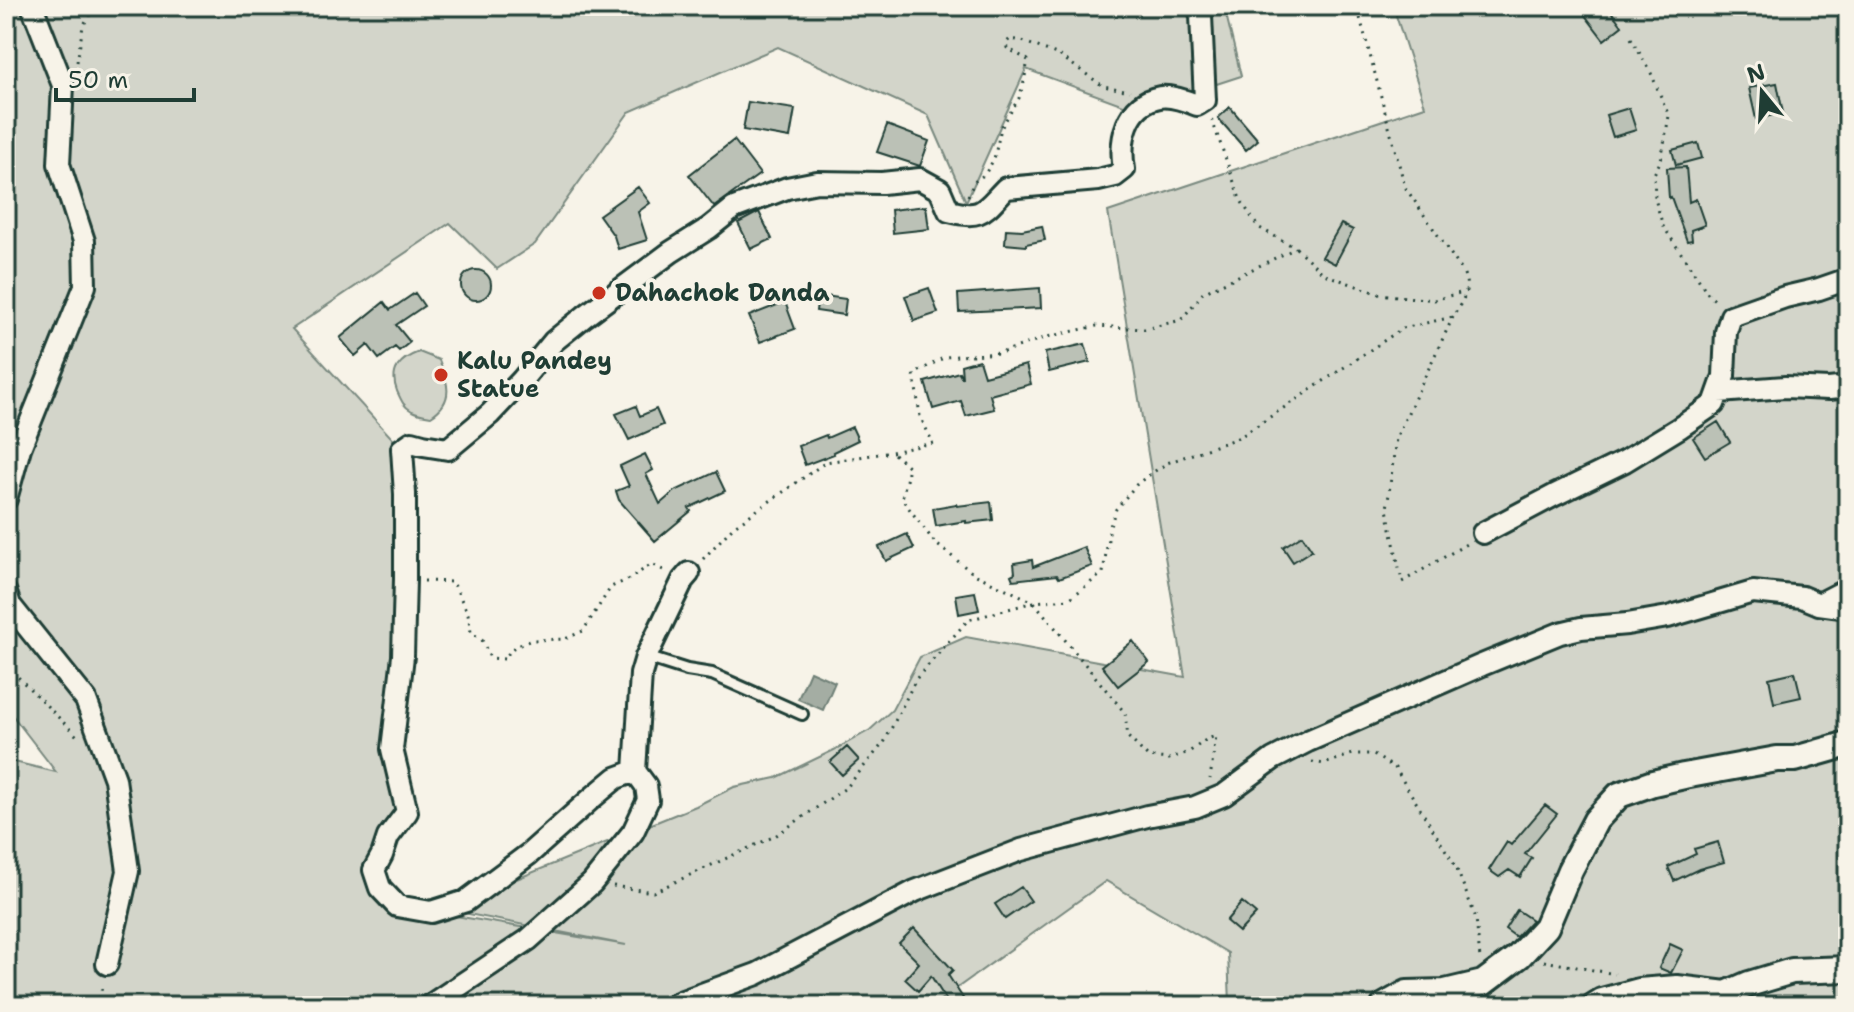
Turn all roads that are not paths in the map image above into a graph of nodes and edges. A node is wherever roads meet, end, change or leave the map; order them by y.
1 (32, 6) edge
2 (1198, 6) edge
3 (1848, 279) edge
4 (1848, 387) edge
5 (1719, 392) junction
6 (6, 499) edge
7 (1483, 533) road end
8 (686, 577) road end
9 (1848, 589) edge
10 (6, 593) edge
11 (1819, 604) junction
12 (1848, 608) edge
13 (646, 657) junction
14 (802, 714) dead end
15 (1848, 744) edge
16 (635, 771) junction
17 (107, 964) road end
18 (1848, 969) edge
19 (429, 1006) edge
20 (673, 1006) edge
21 (1384, 1006) edge
22 (1594, 1006) edge

1 - 6 street
2 - 16 street
3 - 5 street
4 - 5 street
5 - 7 street
8 - 13 street
9 - 11 street
10 - 17 street
11 - 12 street
11 - 20 street
13 - 14 lane
13 - 16 street
15 - 21 street
16 - 19 street
18 - 22 street

